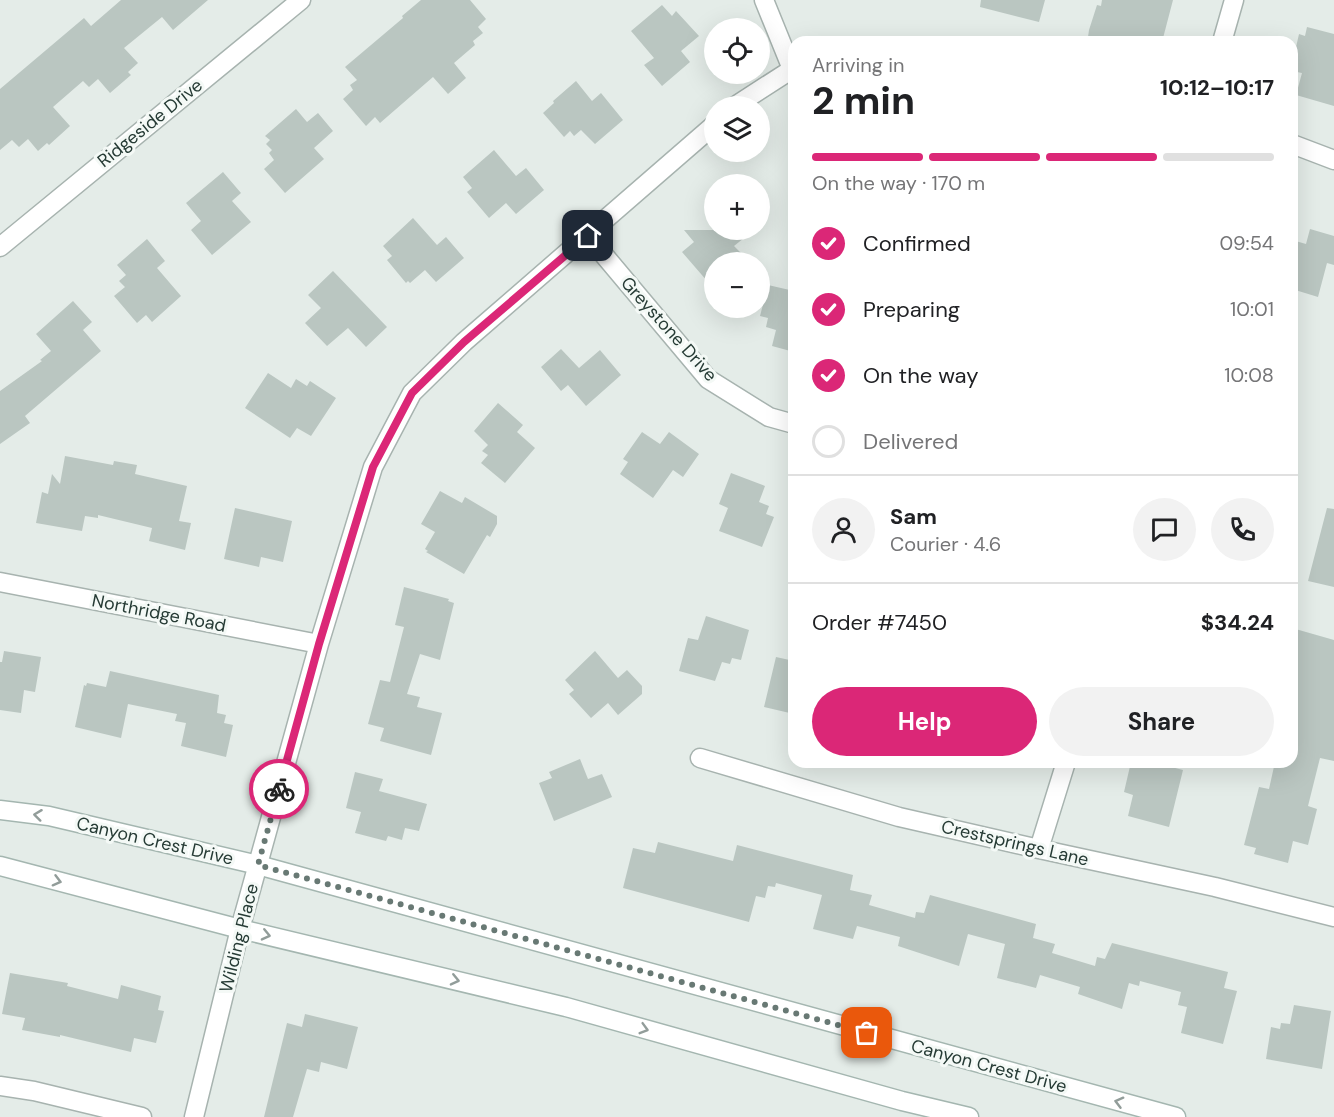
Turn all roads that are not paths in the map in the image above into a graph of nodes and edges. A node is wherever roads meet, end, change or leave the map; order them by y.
1 (301, 0) edge
2 (764, 0) edge
3 (1234, 0) edge
4 (1224, 36) edge
5 (788, 57) edge
6 (788, 72) edge
7 (751, 96) edge
8 (704, 134) edge
9 (1298, 146) edge
10 (1334, 160) edge
11 (588, 236) junction
12 (0, 247) edge
13 (788, 422) edge
14 (0, 582) edge
15 (319, 644) junction
16 (700, 758) dead end
17 (1064, 768) edge
18 (0, 810) edge
19 (1039, 849) junction
20 (258, 865) junction
21 (0, 866) edge
22 (1334, 917) edge
23 (240, 929) junction
24 (0, 1086) edge
25 (142, 1117) edge
26 (194, 1117) edge
27 (969, 1117) edge
28 (1176, 1117) edge

1 - 12 street, Ridgeside Drive
2 - 5 street
3 - 4 street
6 - 7 street
8 - 11 street, Wilding Place
9 - 10 street
11 - 13 street, Greystone Drive
11 - 15 street, Wilding Place
14 - 15 street, Northridge Road
15 - 20 street, Wilding Place
16 - 19 street, Crestsprings Lane
17 - 19 street
20 -> 18 street, Canyon Crest Drive
19 - 22 street, Crestsprings Lane
20 - 23 street, Wilding Place
28 -> 20 street, Canyon Crest Drive
21 -> 23 street
23 - 26 street, Wilding Place
23 -> 27 street
24 - 25 street

